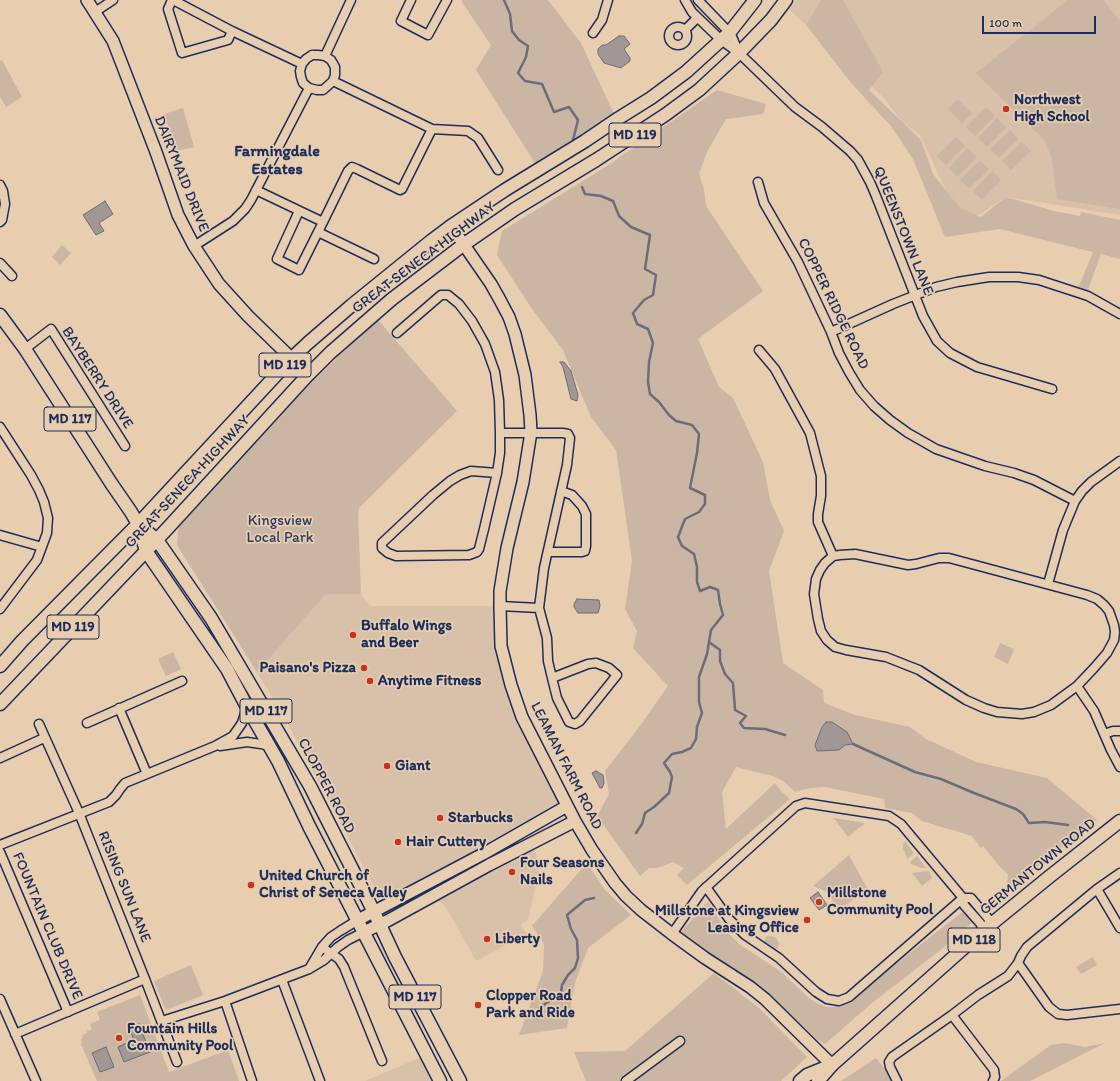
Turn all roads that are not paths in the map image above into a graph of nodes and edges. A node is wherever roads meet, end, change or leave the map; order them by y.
1 (87, 0) edge
2 (113, 0) edge
3 (173, 0) edge
4 (351, 0) edge
5 (411, 0) edge
6 (446, 0) edge
7 (608, 0) edge
8 (684, 0) edge
9 (698, 0) edge
10 (755, 0) edge
11 (786, 0) edge
12 (95, 12) junction
13 (709, 12) junction
14 (699, 19) junction
15 (685, 30) dead end
16 (232, 31) junction
17 (730, 32) junction
18 (593, 33) dead end
19 (720, 40) junction
20 (739, 54) junction
21 (326, 56) junction
22 (302, 64) junction
23 (333, 81) junction
24 (309, 88) junction
25 (432, 129) junction
26 (498, 170) dead end
27 (758, 182) dead end
28 (0, 185) edge
29 (256, 190) junction
30 (300, 211) junction
31 (0, 222) edge
32 (322, 222) junction
33 (451, 226) junction
34 (318, 232) junction
35 (463, 245) junction
36 (194, 246) junction
37 (374, 259) dead end
38 (0, 263) edge
39 (12, 276) dead end
40 (914, 295) junction
41 (1120, 314) edge
42 (0, 315) edge
43 (831, 332) junction
44 (397, 333) dead end
45 (25, 349) junction
46 (759, 350) dead end
47 (291, 359) junction
48 (306, 377) junction
49 (1052, 389) dead end
50 (0, 427) edge
51 (531, 432) junction
52 (500, 433) junction
53 (125, 446) dead end
54 (1120, 461) edge
55 (496, 473) junction
56 (561, 491) junction
57 (1075, 501) junction
58 (138, 524) junction
59 (0, 535) edge
60 (156, 540) junction
61 (42, 547) junction
62 (146, 551) junction
63 (548, 552) junction
64 (833, 556) junction
65 (1048, 584) junction
66 (500, 606) junction
67 (539, 608) junction
68 (0, 609) edge
69 (1117, 632) edge
70 (0, 666) edge
71 (552, 678) junction
72 (182, 681) dead end
73 (1077, 686) junction
74 (0, 704) edge
75 (247, 707) junction
76 (119, 708) junction
77 (87, 723) dead end
78 (39, 724) dead end
79 (1120, 731) edge
80 (1104, 734) junction
81 (44, 738) junction
82 (215, 746) junction
83 (270, 746) junction
84 (0, 758) edge
85 (1120, 767) edge
86 (147, 774) junction
87 (567, 806) junction
88 (79, 813) junction
89 (575, 821) junction
90 (1120, 821) edge
91 (0, 845) edge
92 (0, 852) edge
93 (1120, 873) edge
94 (706, 887) junction
95 (1097, 889) junction
96 (963, 898) junction
97 (374, 912) junction
98 (358, 920) junction
99 (379, 925) junction
100 (988, 927) junction
101 (1120, 928) edge
102 (364, 932) junction
103 (672, 934) junction
104 (322, 947) junction
105 (332, 954) junction
106 (1018, 963) junction
107 (309, 969) junction
108 (145, 979) junction
109 (282, 980) junction
110 (0, 998) edge
111 (225, 1001) junction
112 (1120, 1009) edge
113 (68, 1012) junction
114 (952, 1015) junction
115 (162, 1021) junction
116 (15, 1034) junction
117 (680, 1041) dead end
118 (382, 1061) dead end
119 (177, 1062) dead end
120 (832, 1065) junction
121 (36, 1081) edge
122 (252, 1081) edge
123 (320, 1081) edge
124 (440, 1081) edge
125 (460, 1081) edge
126 (626, 1081) edge
127 (800, 1081) edge
128 (818, 1081) edge
129 (898, 1081) edge
130 (993, 1081) edge

1 - 12 street, DAIRYMAID DRIVE
2 - 12 street
3 - 16 street
3 - 16 street
4 - 21 street
5 - 6 street
7 - 18 street
8 - 14 street, QUEENSTOWN LANE
9 - 13 street
10 - 17 main road, GREAT SENECA HIGHWAY / MD 119
11 - 20 main road, GREAT SENECA HIGHWAY / MD 119
12 - 36 street, DAIRYMAID DRIVE
13 - 14 street
13 - 17 street
14 - 15 street
14 - 19 street, QUEENSTOWN LANE
16 - 22 street
17 - 19 main road, GREAT SENECA HIGHWAY / MD 119
17 - 20 street
19 - 20 street, QUEENSTOWN LANE
19 - 33 main road, GREAT SENECA HIGHWAY / MD 119
20 - 35 main road, GREAT SENECA HIGHWAY / MD 119
20 - 40 street, QUEENSTOWN LANE
21 - 22 street
21 - 23 street
22 - 24 street
23 - 24 street
23 - 25 street
24 - 29 street
25 - 26 street
25 - 32 street
27 - 43 street, COPPER RIDGE ROAD
28 - 31 street
29 - 30 street
29 - 36 street
30 - 32 street
30 - 34 street
32 - 34 street
33 - 35 street, LEAMAN FARM ROAD
33 - 47 main road, GREAT SENECA HIGHWAY / MD 119
34 - 37 street
35 - 48 main road, GREAT SENECA HIGHWAY / MD 119
35 - 51 street, LEAMAN FARM ROAD
36 - 47 street, DAIRYMAID DRIVE
38 - 39 street
40 - 41 street
40 - 43 street
40 - 49 street, QUEENSTOWN LANE
42 - 45 main road, CLOPPER ROAD / MD 117
43 - 57 street, COPPER RIDGE ROAD
44 - 52 street
45 - 53 street, BAYBERRY DRIVE
45 - 58 main road, CLOPPER ROAD / MD 117
46 - 64 street
47 - 48 street, DAIRYMAID DRIVE
47 - 58 main road, GREAT SENECA HIGHWAY / MD 119
48 - 60 main road, GREAT SENECA HIGHWAY / MD 119
50 - 61 street
51 - 52 street
51 - 56 street
51 - 66 street, LEAMAN FARM ROAD
52 - 55 street
54 - 57 street
55 - 55 street
56 - 63 street
56 - 63 street
57 - 65 street
58 - 60 main road, CLOPPER ROAD / MD 117
58 - 62 main road, CLOPPER ROAD / MD 117
58 - 70 main road, GREAT SENECA HIGHWAY / MD 119
59 - 61 street
60 - 62 main road, GREAT SENECA HIGHWAY / MD 119
60 - 97 main road, CLOPPER ROAD / MD 117
61 - 68 street
62 - 74 main road, GREAT SENECA HIGHWAY / MD 119
62 - 75 main road, CLOPPER ROAD / MD 117
63 - 67 street
64 - 65 street
64 - 73 street
65 - 69 street
66 - 67 street
66 - 87 street, LEAMAN FARM ROAD
67 - 71 street
69 - 73 street
71 - 71 street
72 - 76 street
73 - 80 street
75 - 82 street
75 - 83 main road, CLOPPER ROAD / MD 117
76 - 77 street
76 - 86 street
78 - 81 street, RISING SUN LANE
79 - 80 street
80 - 85 street
81 - 84 street
81 - 88 street, RISING SUN LANE
82 - 83 street
82 - 86 street
83 - 98 main road, CLOPPER ROAD / MD 117
86 - 88 street
87 - 89 street, LEAMAN FARM ROAD
87 - 97 street
88 - 91 street
88 - 108 street, RISING SUN LANE
89 - 99 street
89 - 103 street, LEAMAN FARM ROAD
90 - 100 main road, GERMANTOWN ROAD / MD 118
92 - 113 street, FOUNTAIN CLUB DRIVE
93 - 95 street
94 - 96 street
94 - 96 street
94 - 103 street
95 - 101 street
95 - 106 street
96 - 100 street
97 - 98 street
97 - 99 main road, CLOPPER ROAD / MD 117
98 - 102 main road, CLOPPER ROAD / MD 117
98 - 104 street
99 - 102 street
99 - 125 main road, CLOPPER ROAD / MD 117
100 - 120 main road, GERMANTOWN ROAD / MD 118
102 - 105 street
102 - 124 main road, CLOPPER ROAD / MD 117
103 - 120 street, LEAMAN FARM ROAD
104 - 105 street
104 - 107 street
105 - 107 street
105 - 118 street
106 - 112 street
106 - 114 street
107 - 109 street
108 - 113 street
108 - 115 street, RISING SUN LANE
109 - 111 street
109 - 123 street
110 - 116 street
111 - 115 street
111 - 122 street
113 - 116 street
114 - 129 street
114 - 130 street
115 - 119 street, RISING SUN LANE
116 - 121 street
117 - 126 street
120 - 127 main road, GERMANTOWN ROAD / MD 118
120 - 128 main road, GERMANTOWN ROAD / MD 118

